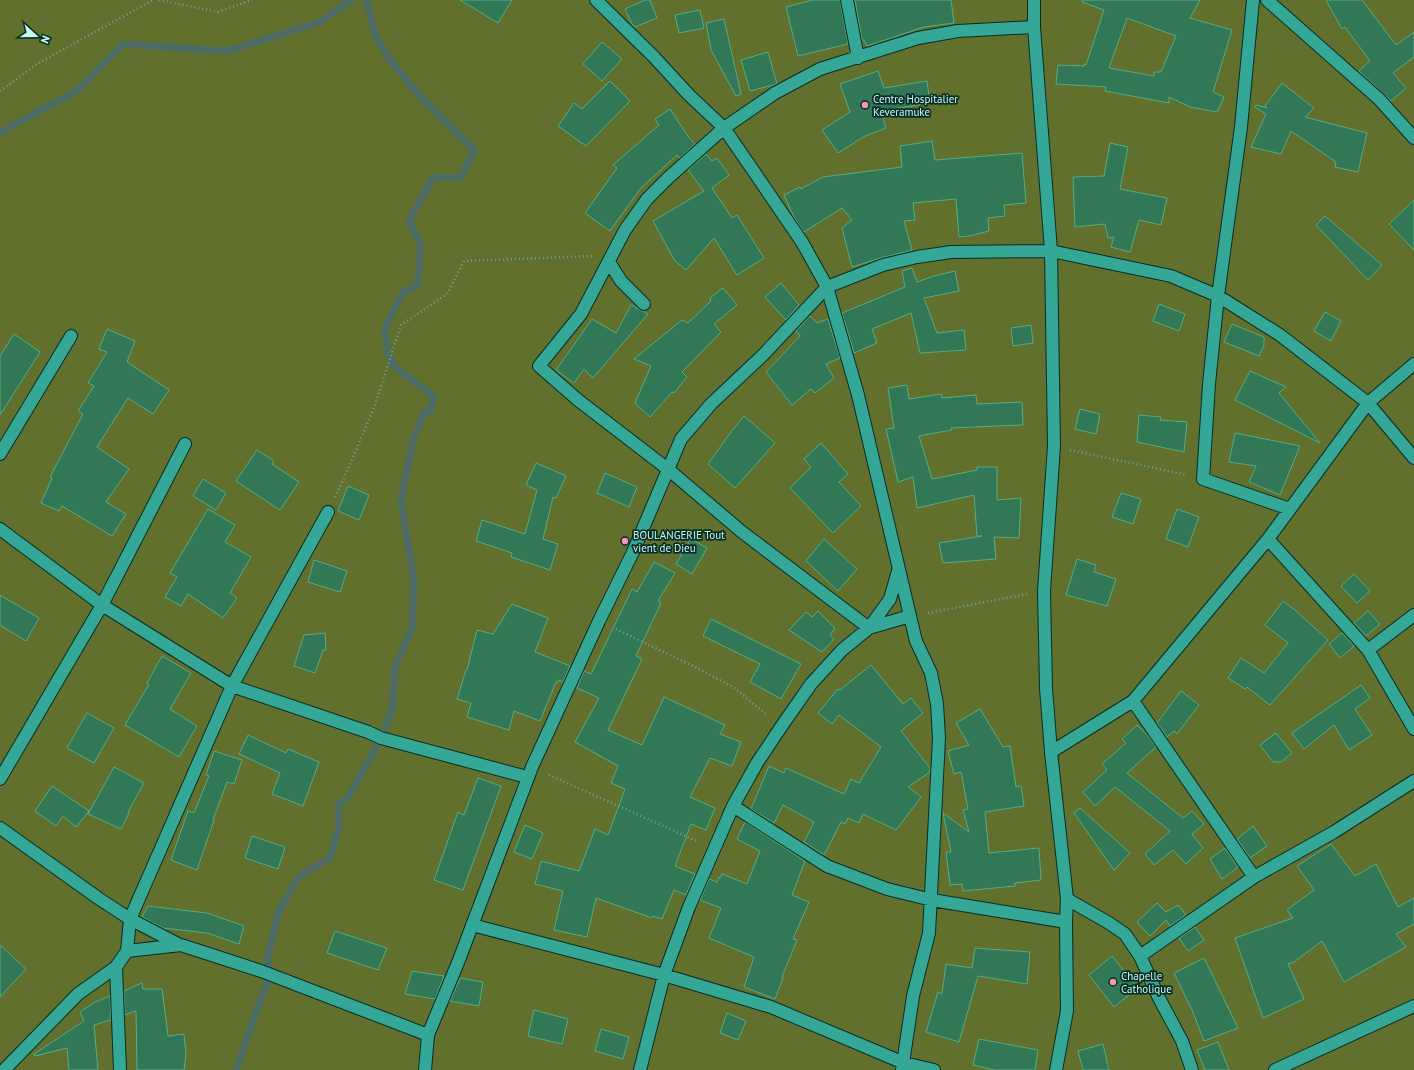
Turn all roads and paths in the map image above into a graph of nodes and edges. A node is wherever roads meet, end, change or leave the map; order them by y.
1 (153, 0) edge
2 (159, 0) edge
3 (252, 0) edge
4 (596, 0) edge
5 (847, 0) edge
6 (1034, 0) edge
7 (1252, 0) edge
8 (1268, 0) edge
9 (1034, 27) junction
10 (858, 58) junction
11 (0, 91) edge
12 (724, 128) junction
13 (1414, 138) edge
14 (1051, 251) junction
15 (611, 259) junction
16 (827, 286) junction
17 (1218, 296) junction
18 (644, 304) dead end
19 (72, 336) dead end
20 (1414, 364) edge
21 (1368, 403) junction
22 (185, 444) dead end
23 (1054, 446) junction
24 (0, 454) edge
25 (1414, 458) edge
26 (668, 470) junction
27 (1203, 479) junction
28 (1290, 509) junction
29 (328, 512) joint
30 (0, 528) edge
31 (1268, 539) junction
32 (898, 571) junction
33 (1044, 591) junction
34 (102, 605) junction
35 (1414, 615) edge
36 (910, 616) junction
37 (599, 621) junction
38 (868, 628) junction
39 (1368, 650) junction
40 (232, 686) junction
41 (1134, 701) junction
42 (780, 727) junction
43 (1414, 729) edge
44 (1051, 752) junction
45 (530, 772) junction
46 (0, 779) edge
47 (1414, 781) edge
48 (733, 806) junction
49 (0, 828) edge
50 (714, 849) junction
51 (1254, 877) junction
52 (1067, 899) junction
53 (932, 900) junction
54 (130, 919) junction
55 (1066, 922) junction
56 (472, 925) junction
57 (180, 945) junction
58 (127, 951) junction
59 (1140, 956) junction
60 (116, 967) junction
61 (664, 975) junction
62 (1414, 1006) edge
63 (428, 1035) junction
64 (903, 1066) edge
65 (4, 1070) edge
66 (120, 1070) edge
67 (425, 1070) edge
68 (640, 1070) edge
69 (934, 1070) edge
70 (1056, 1070) edge
71 (1192, 1070) edge
72 (1275, 1070) edge

1 - 11 path
2 - 3 path
4 - 12 street
5 - 10 street
6 - 9 street
7 - 17 street
8 - 13 street
9 - 10 street
9 - 14 street
10 - 12 street
12 - 15 street
12 - 16 street
14 - 16 street
14 - 17 street
14 - 23 street
15 - 18 street
15 - 26 street
15 - 29 path
16 - 26 street
16 - 32 street
17 - 21 street
17 - 27 street
19 - 24 street
20 - 21 street
21 - 25 street
21 - 28 street
22 - 34 street
23 - 27 path
23 - 33 street
26 - 37 street
26 - 38 street
27 - 28 street
28 - 31 street
29 - 40 street
30 - 34 street
31 - 39 street
31 - 41 street
32 - 36 street
32 - 38 street
33 - 36 path
33 - 44 street
34 - 40 street
34 - 46 street
35 - 39 street
36 - 38 street
36 - 53 street
37 - 42 path
37 - 45 street
38 - 42 street
39 - 43 street
40 - 45 street
40 - 54 street
41 - 44 street
41 - 51 street
42 - 48 street
44 - 52 street
45 - 50 path
45 - 56 street
47 - 51 street
48 - 50 street
48 - 53 street
49 - 54 street
50 - 61 street
51 - 59 street
52 - 55 street
52 - 59 street
53 - 55 street
53 - 64 street
54 - 57 street
54 - 58 street
55 - 70 street
56 - 61 street
56 - 63 street
57 - 58 street
57 - 63 street
58 - 60 street
59 - 71 street
60 - 65 street
60 - 66 street
61 - 64 street
61 - 68 street
62 - 72 street
63 - 67 street
64 - 69 street

